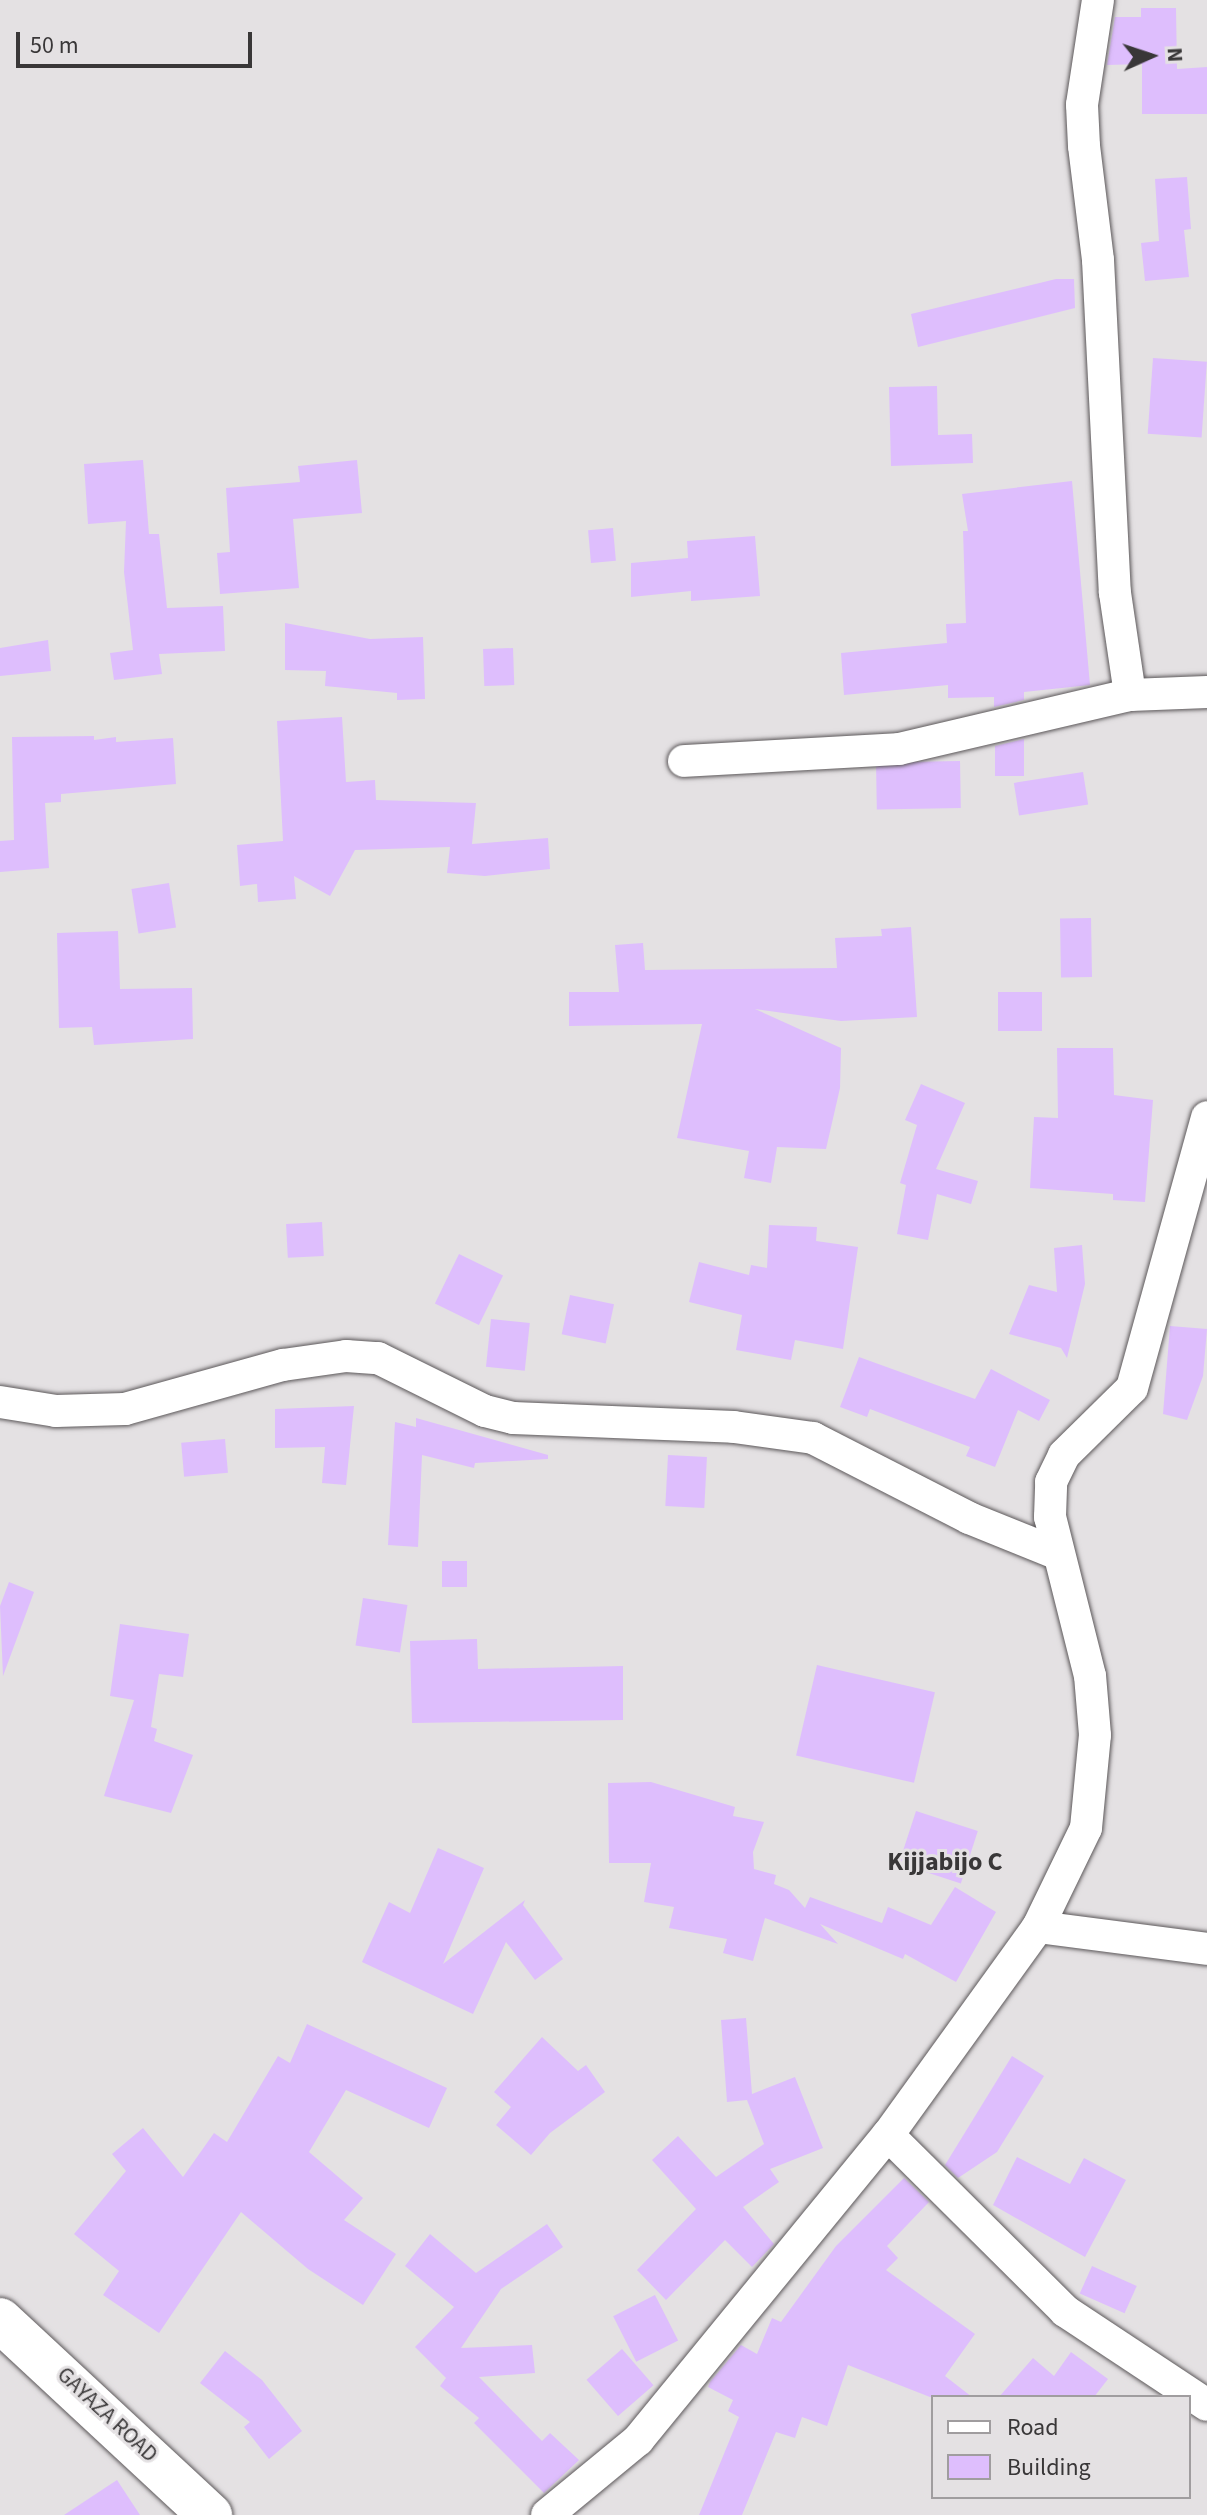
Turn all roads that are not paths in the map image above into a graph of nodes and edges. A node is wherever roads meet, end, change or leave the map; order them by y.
1 (1098, 0) edge
2 (1207, 692) edge
3 (1130, 695) junction
4 (684, 761) dead end
5 (1207, 1117) edge
6 (0, 1402) edge
7 (1058, 1554) junction
8 (1038, 1927) junction
9 (1207, 1949) edge
10 (888, 2135) junction
11 (0, 2320) edge
12 (1207, 2405) edge
13 (210, 2515) edge
14 (547, 2515) edge

1 - 3 street
2 - 3 street
3 - 4 street
5 - 7 street
6 - 7 street
7 - 8 street
8 - 9 street
8 - 10 street
10 - 12 street
10 - 14 street
11 - 13 main road, GAYAZA ROAD

